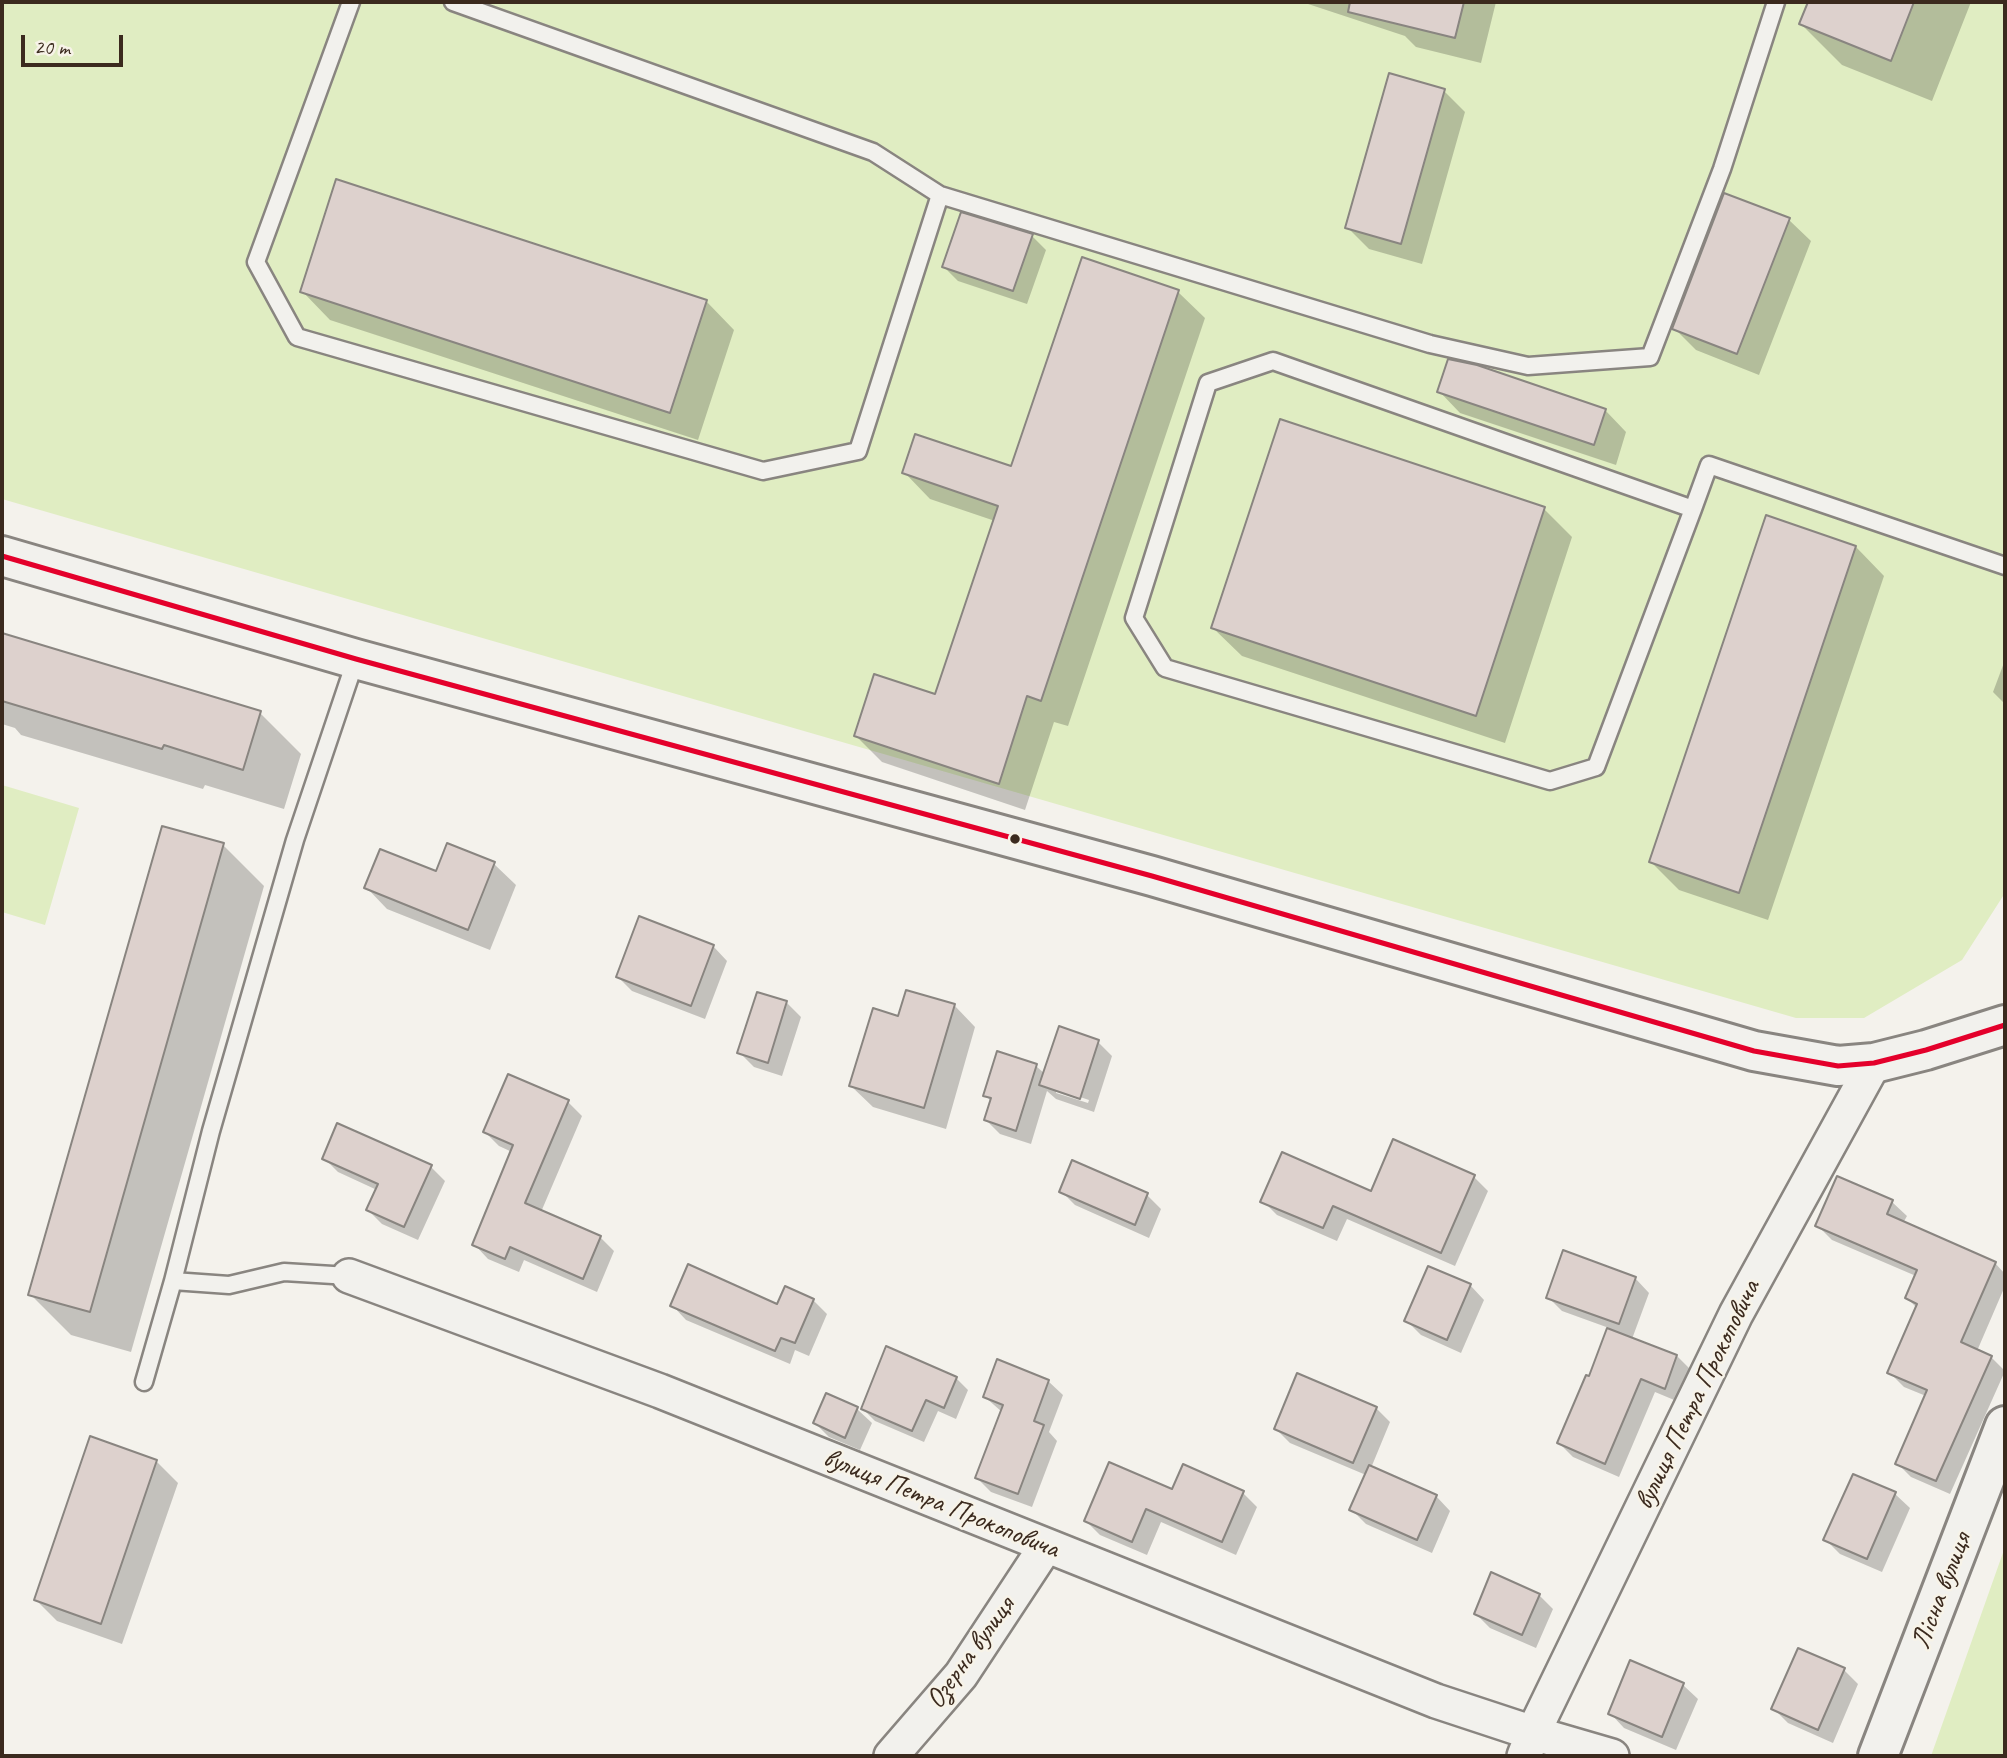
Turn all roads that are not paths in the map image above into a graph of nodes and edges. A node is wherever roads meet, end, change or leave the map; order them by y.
1 (351, 2) edge
2 (453, 2) edge
3 (1776, 2) edge
4 (940, 195) junction
5 (1693, 509) junction
6 (2, 556) edge
7 (2005, 566) edge
8 (356, 659) junction
9 (2005, 1025) edge
10 (1874, 1063) junction
11 (349, 1276) joint
12 (173, 1281) junction
13 (144, 1382) dead end
14 (2005, 1426) edge
15 (1046, 1546) junction
16 (1528, 1745) edge
17 (891, 1756) edge
18 (1612, 1756) edge
19 (1878, 1756) edge

1 - 4 lane
2 - 4 lane
3 - 4 lane
5 - 5 lane
5 - 7 lane
6 - 8 main road
8 - 10 main road
8 - 12 lane
9 - 10 main road
10 - 16 street, вулиця Петра Прокоповича
11 - 12 lane
11 - 15 street, вулиця Петра Прокоповича
12 - 13 lane
14 - 19 main road, Лісна вулиця
15 - 16 street, вулиця Петра Прокоповича
15 - 17 street, Озерна вулиця
16 - 18 street, вулиця Петра Прокоповича

